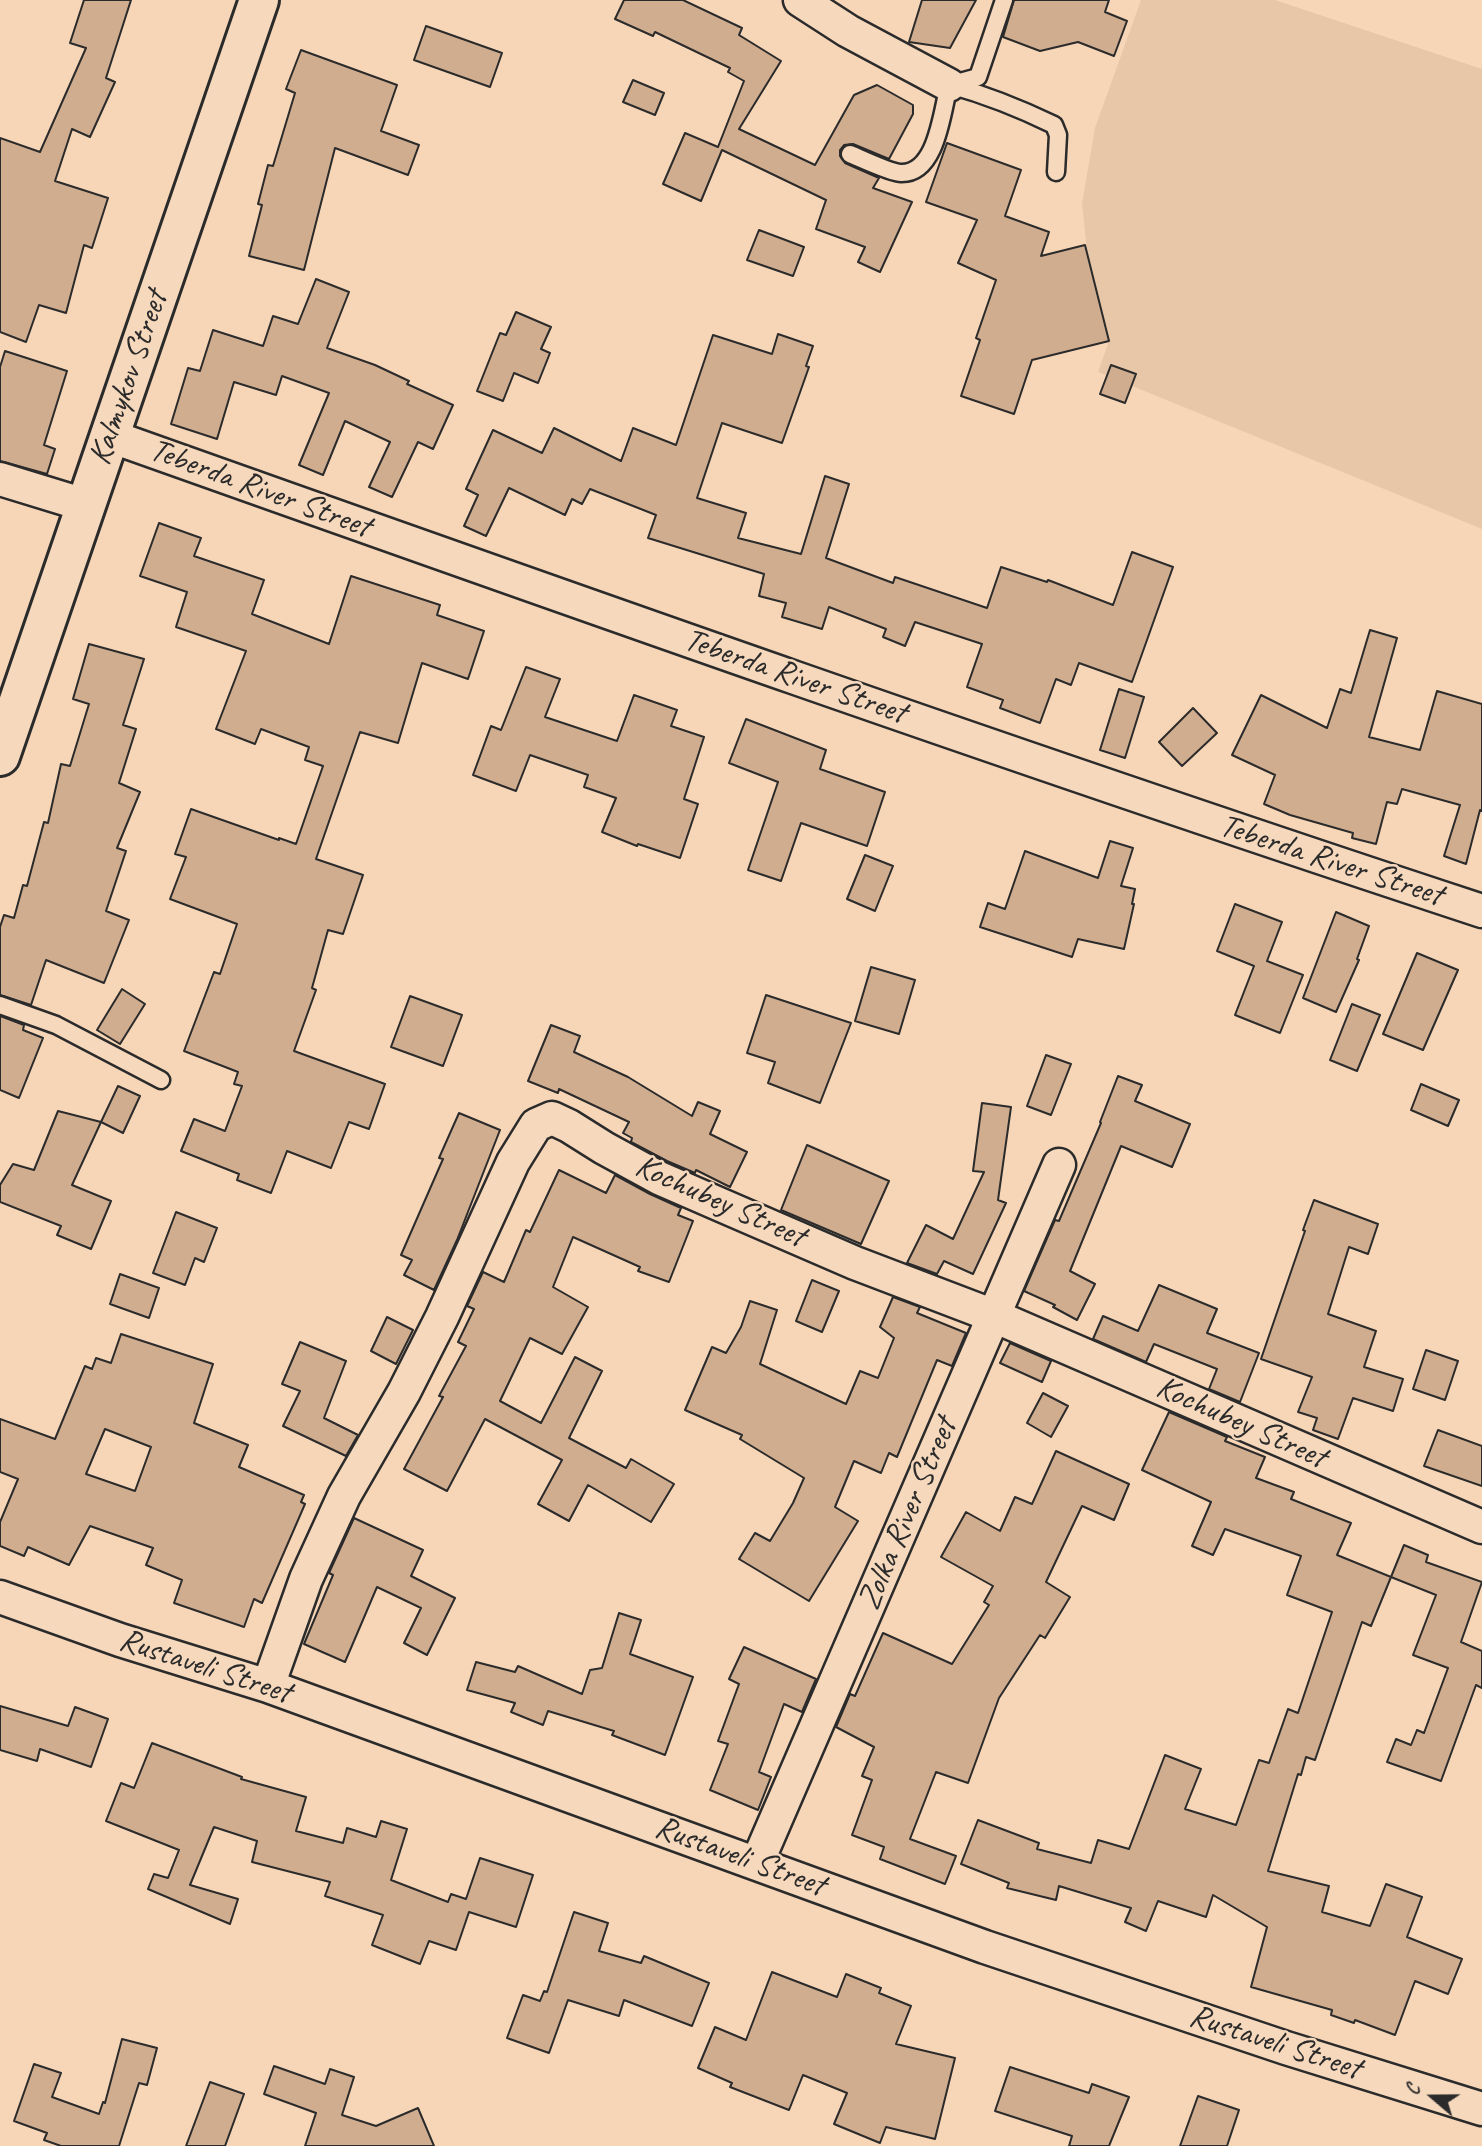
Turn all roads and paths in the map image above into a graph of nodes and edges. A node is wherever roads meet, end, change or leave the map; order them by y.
1 (259, 0) edge
2 (800, 0) edge
3 (1004, 0) edge
4 (949, 85) junction
5 (850, 155) dead end
6 (1056, 172) dead end
7 (110, 436) junction
8 (0, 479) edge
9 (85, 505) junction
10 (0, 756) edge
11 (1482, 911) edge
12 (0, 1005) edge
13 (161, 1080) dead end
14 (1059, 1165) dead end
15 (994, 1316) junction
16 (1482, 1527) edge
17 (0, 1597) edge
18 (268, 1686) junction
19 (757, 1863) junction
20 (1482, 2109) edge

1 - 7 street, Kalmykov Street
2 - 4 street
3 - 4 lane
4 - 5 lane
4 - 6 lane
7 - 9 street, Kalmykov Street
7 - 11 street, Teberda River Street
8 - 9 street
9 - 10 street, Kalmykov Street
12 - 13 lane
14 - 15 street, Zolka River Street
15 - 16 street, Kochubey Street
15 - 18 street, Kochubey Street
15 - 19 street, Zolka River Street
17 - 18 street, Rustaveli Street
18 - 19 street, Rustaveli Street
19 - 20 street, Rustaveli Street

